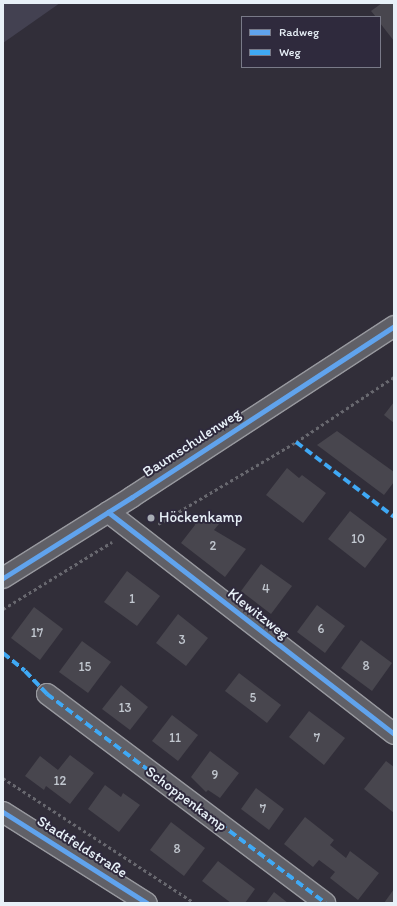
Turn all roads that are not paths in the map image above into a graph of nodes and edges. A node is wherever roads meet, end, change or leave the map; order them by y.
1 (394, 326) edge
2 (108, 512) junction
3 (3, 578) edge
4 (47, 694) dead end
5 (394, 734) edge
6 (3, 812) edge
7 (147, 903) edge
8 (325, 903) edge

1 - 2 street, Baumschulenweg
2 - 3 street, Baumschulenweg
2 - 5 street, Klewitzweg
4 - 8 street, Schoppenkamp
6 - 7 street, Stadtfeldstraße

